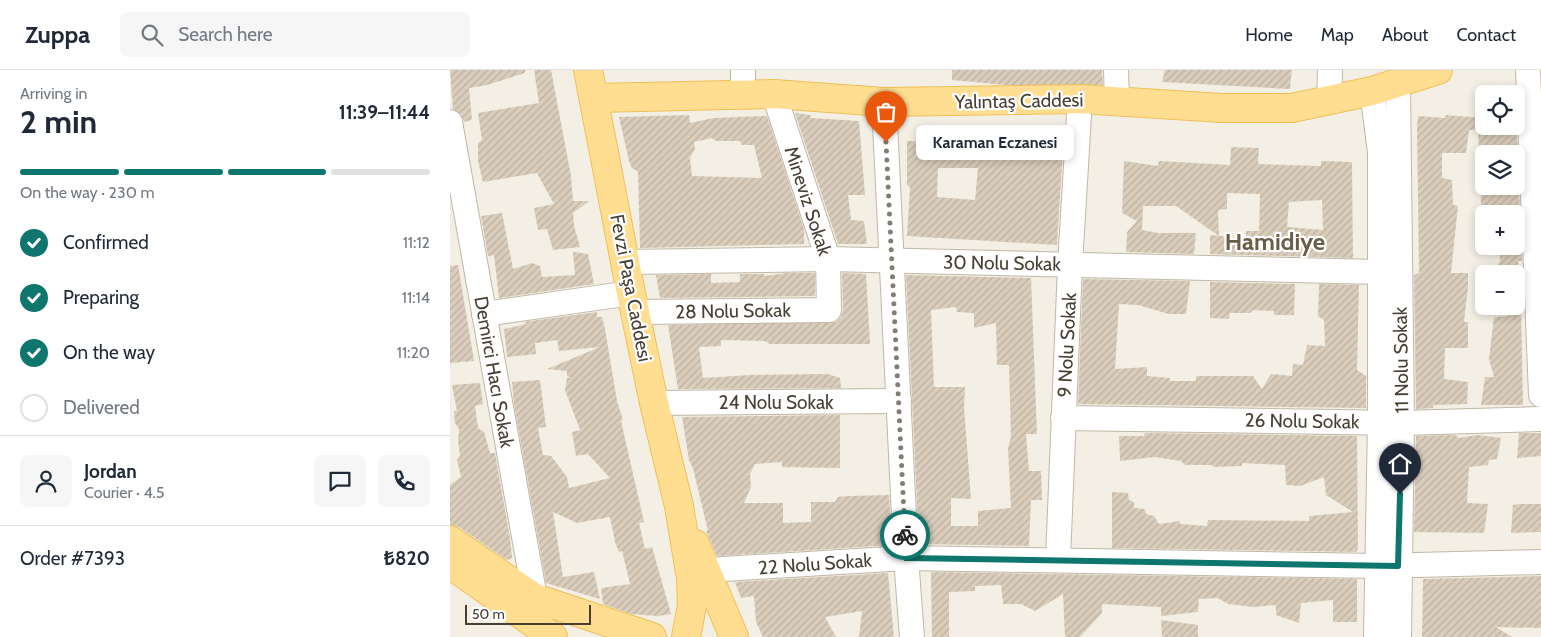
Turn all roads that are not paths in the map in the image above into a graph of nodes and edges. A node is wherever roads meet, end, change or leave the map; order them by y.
1 (588, 70) edge
2 (1116, 70) edge
3 (1330, 70) edge
4 (1438, 70) edge
5 (1528, 70) edge
6 (743, 83) edge
7 (1385, 88) junction
8 (774, 94) junction
9 (594, 98) junction
10 (1080, 99) junction
11 (1118, 100) junction
12 (1329, 101) junction
13 (884, 102) junction
14 (451, 128) edge
15 (1537, 229) edge
16 (828, 259) junction
17 (892, 261) junction
18 (626, 262) junction
19 (1070, 265) junction
20 (1379, 272) junction
21 (633, 303) junction
22 (829, 310) joint
23 (484, 314) junction
24 (1541, 395) edge
25 (899, 401) junction
26 (654, 403) junction
27 (1064, 418) junction
28 (1541, 419) edge
29 (1391, 422) junction
30 (450, 540) edge
31 (906, 558) junction
32 (1058, 560) junction
33 (1541, 562) edge
34 (450, 564) edge
35 (1388, 566) junction
36 (699, 574) junction
37 (541, 619) edge
38 (652, 637) edge
39 (686, 637) edge
40 (734, 637) edge
41 (912, 637) edge
42 (1376, 637) edge
43 (1399, 637) edge

1 - 9 main road, Fevzi Paşa Caddesi
2 - 11 street
3 - 12 street
4 - 7 main road, Yalıntaş Caddesi
5 - 15 street
6 - 8 main road, Yalıntaş Caddesi
6 - 9 main road, Yalıntaş Caddesi
7 - 12 main road, Yalıntaş Caddesi
7 - 20 street, 11 Nolu Sokak
7 - 29 street, 11 Nolu Sokak
8 - 13 main road, Yalıntaş Caddesi
8 - 16 street, Mineviz Sokak
9 - 18 main road, Fevzi Paşa Caddesi
10 - 11 main road, Yalıntaş Caddesi
10 - 13 main road, Yalıntaş Caddesi
10 - 19 street, 9 Nolu Sokak
11 - 12 main road, Yalıntaş Caddesi
13 - 17 street
14 - 23 street, Demirci Hacı Sokak
15 - 24 street
16 - 17 street, 30 Nolu Sokak
16 - 18 street, 30 Nolu Sokak
16 - 22 street, Mineviz Sokak
17 - 19 street, 30 Nolu Sokak
17 - 25 street
18 - 21 main road, Fevzi Paşa Caddesi
19 - 20 street, 30 Nolu Sokak
19 - 27 street, 9 Nolu Sokak
20 - 29 street, 11 Nolu Sokak
21 - 22 street, 28 Nolu Sokak
21 - 23 street, 28 Nolu Sokak
21 - 26 main road, Fevzi Paşa Caddesi
23 - 37 street, Demirci Hacı Sokak
25 - 26 street, 24 Nolu Sokak
25 - 31 street
26 - 36 main road, Fevzi Paşa Caddesi
27 - 29 street, 26 Nolu Sokak
27 - 32 street, 9 Nolu Sokak
28 - 29 street, 26 Nolu Sokak
29 - 35 street, 11 Nolu Sokak
30 - 37 main road
31 - 32 street, 22 Nolu Sokak
31 - 36 street, 22 Nolu Sokak
31 - 41 street
32 - 35 street, 22 Nolu Sokak
33 - 35 street, 22 Nolu Sokak
34 - 37 main road
35 - 42 street, 11 Nolu Sokak
35 - 43 street, 11 Nolu Sokak
36 - 39 main road, Fevzi Paşa Caddesi
36 - 40 main road, Fevzi Paşa Caddesi
37 - 38 main road

